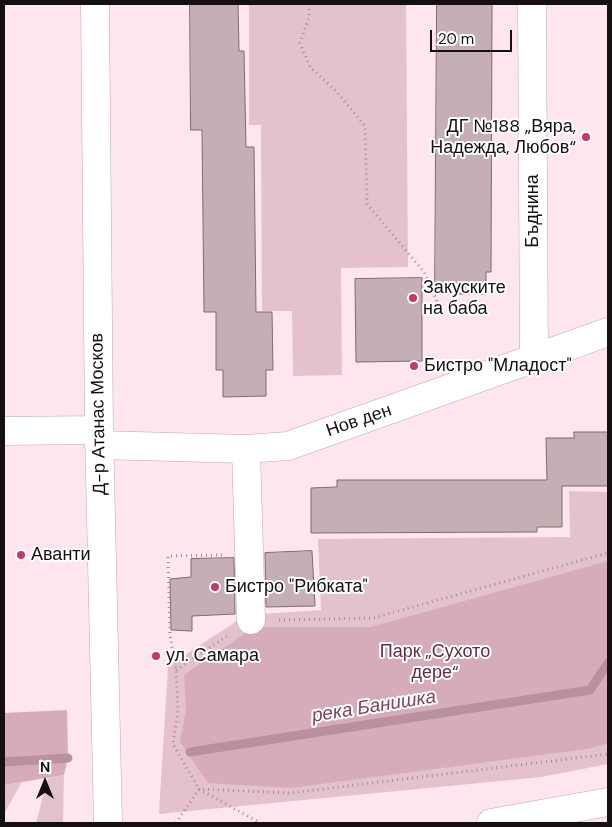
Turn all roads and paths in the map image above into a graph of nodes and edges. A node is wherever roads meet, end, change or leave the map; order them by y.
1 (95, 4) edge
2 (309, 4) edge
3 (532, 4) edge
4 (441, 310) dead end
5 (608, 332) edge
6 (534, 358) junction
7 (4, 431) edge
8 (99, 438) junction
9 (246, 449) junction
10 (608, 553) edge
11 (250, 554) junction
12 (252, 620) junction
13 (176, 670) junction
14 (608, 754) edge
15 (199, 789) junction
16 (600, 810) edge
17 (108, 823) edge
18 (176, 823) edge
19 (260, 823) edge
20 (491, 823) edge

1 - 8 street, Д-р Атанас Москов
2 - 4 path
3 - 6 street, Бъднина
5 - 6 street, Нов ден
6 - 9 street, Нов ден
7 - 8 street, Нов ден
8 - 9 street, Нов ден
8 - 17 street, Д-р Атанас Москов
9 - 11 street
10 - 12 path
11 - 12 street
11 - 13 path
12 - 13 path
13 - 15 path
14 - 15 path
15 - 18 path
15 - 19 path
16 - 20 street

